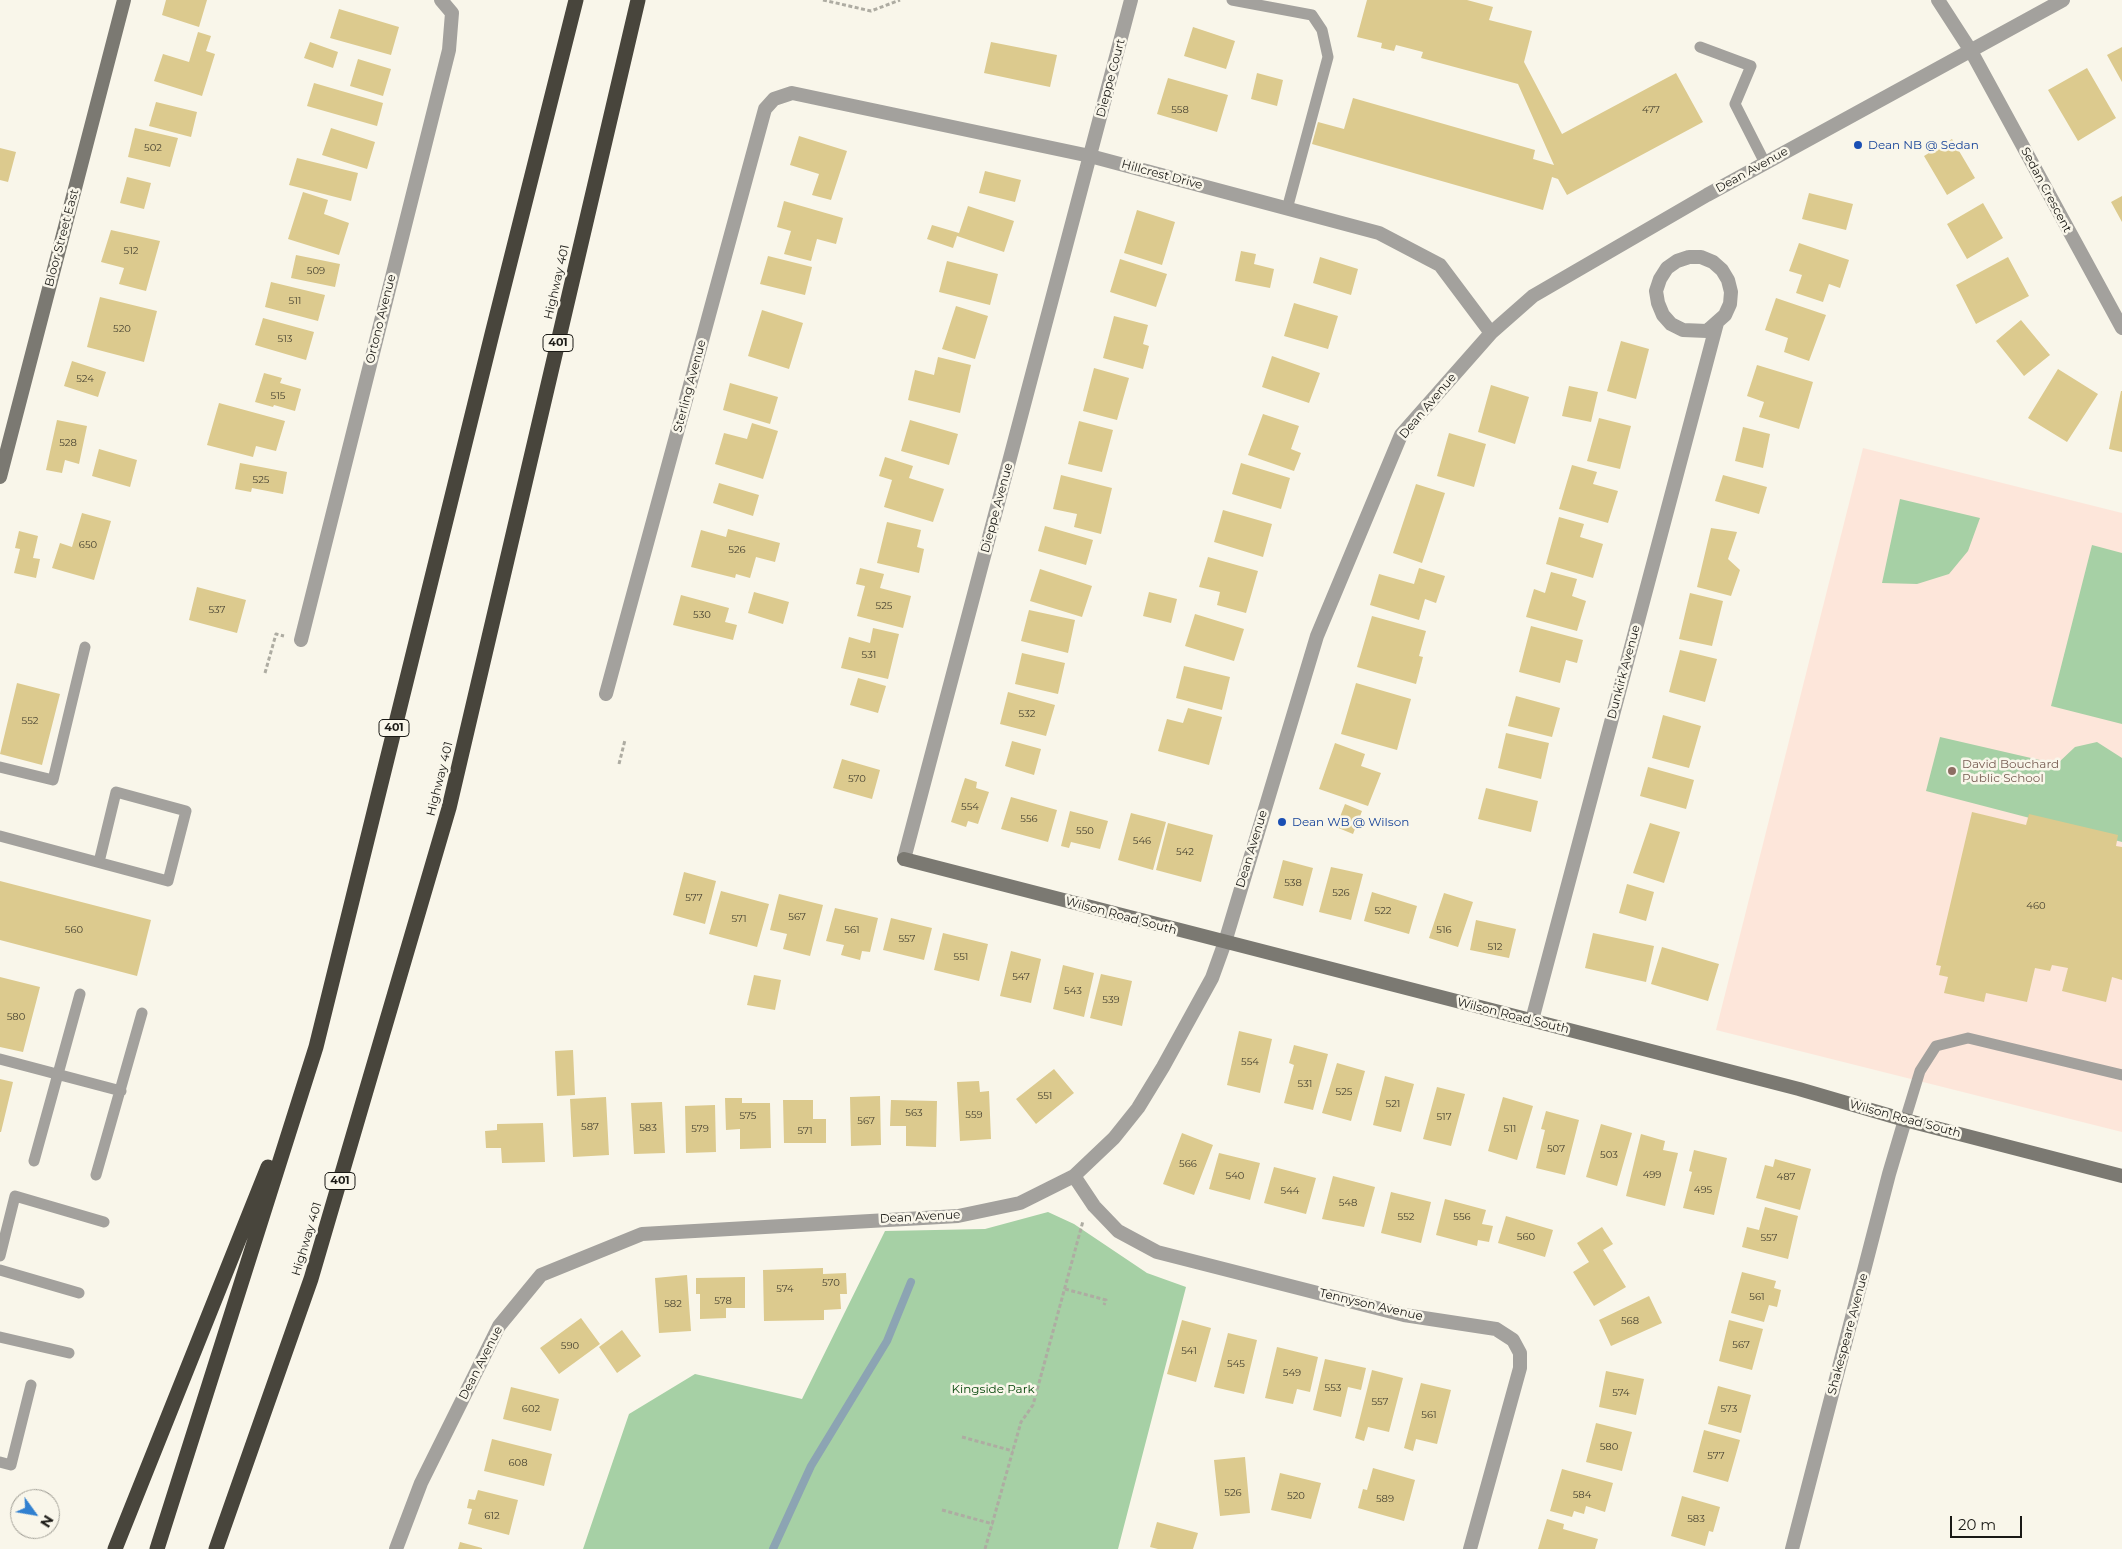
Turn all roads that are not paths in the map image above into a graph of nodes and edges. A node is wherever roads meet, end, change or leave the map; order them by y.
1 (124, 0) edge
2 (441, 0) edge
3 (576, 0) edge
4 (638, 0) edge
5 (1131, 0) edge
6 (1232, 0) edge
7 (1938, 0) edge
8 (2063, 0) edge
9 (1700, 46) dead end
10 (1971, 51) junction
11 (792, 93) joint
12 (1090, 156) junction
13 (1765, 163) junction
14 (1287, 209) junction
15 (1716, 323) junction
16 (2122, 328) edge
17 (1491, 333) junction
18 (0, 477) edge
19 (301, 640) road end
20 (85, 647) dead end
21 (606, 694) dead end
22 (0, 767) edge
23 (0, 836) edge
24 (904, 860) joint
25 (99, 862) junction
26 (1224, 942) junction
27 (80, 994) dead end
28 (142, 1013) dead end
29 (1532, 1020) junction
30 (316, 1047) junction
31 (0, 1059) edge
32 (57, 1074) junction
33 (2122, 1075) edge
34 (121, 1091) junction
35 (1905, 1120) junction
36 (34, 1161) dead end
37 (96, 1175) dead end
38 (1074, 1176) junction
39 (2122, 1176) edge
40 (104, 1222) dead end
41 (0, 1256) edge
42 (0, 1270) edge
43 (79, 1292) dead end
44 (0, 1337) edge
45 (69, 1353) dead end
46 (31, 1385) dead end
47 (0, 1462) edge
48 (115, 1549) edge
49 (157, 1549) edge
50 (216, 1549) edge
51 (396, 1549) edge
52 (1470, 1549) edge
53 (1792, 1549) edge

1 - 18 main road, Bloor Street East
2 - 19 street, Ortono Avenue
3 - 30 highway, 401
4 - 50 highway, Highway 401 / 401
5 - 12 street, Dieppe Court
6 - 14 lane
7 - 10 street, Sedan Crescent
8 - 10 street, Dean Avenue
9 - 13 lane
10 - 13 street, Dean Avenue
10 - 16 street, Sedan Crescent
11 - 12 street, Hillcrest Drive
11 - 21 street, Sterling Avenue
12 - 14 street, Hillcrest Drive
12 - 24 street, Dieppe Avenue
13 - 17 street, Dean Avenue
14 - 17 street, Hillcrest Drive
15 - 15 street, Dunkirk Avenue
15 - 29 street, Dunkirk Avenue
17 - 26 street, Dean Avenue
20 - 22 lane
23 - 25 lane
24 - 26 main road, Wilson Road South
25 - 25 lane
26 - 29 main road, Wilson Road South
26 - 38 street, Dean Avenue
27 - 32 lane
28 - 34 lane
29 - 35 main road, Wilson Road South
30 - 48 highway
30 - 49 highway, 401
31 - 32 lane
32 - 34 lane
32 - 36 lane
33 - 35 lane
34 - 37 lane
35 - 39 main road, Wilson Road South
35 - 53 street, Shakespeare Avenue
38 - 51 street, Dean Avenue
38 - 52 street, Tennyson Avenue
40 - 41 lane
42 - 43 lane
44 - 45 lane
46 - 47 lane

